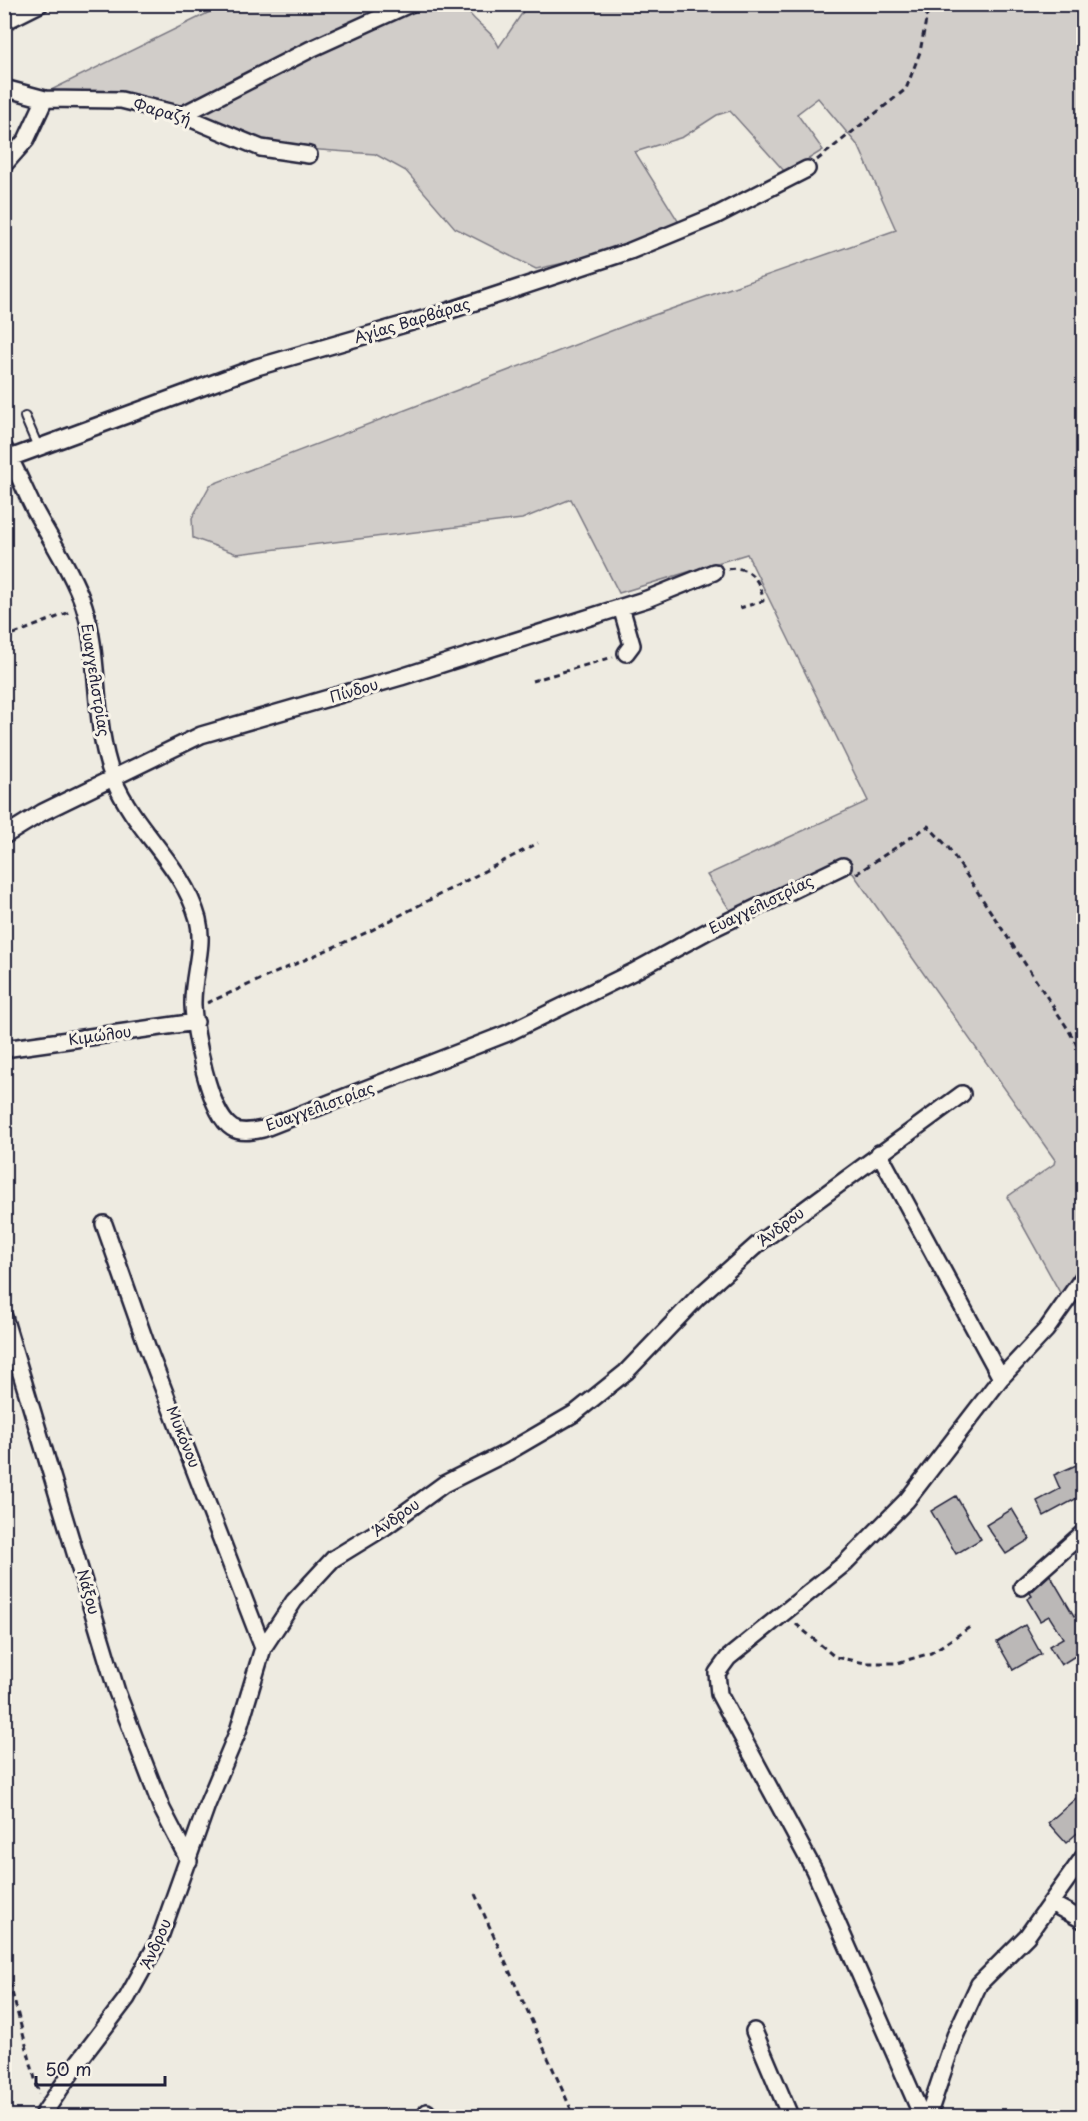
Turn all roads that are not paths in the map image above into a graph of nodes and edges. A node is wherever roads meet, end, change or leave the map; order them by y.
1 (40, 4) edge
2 (410, 4) edge
3 (4, 22) edge
4 (4, 88) edge
5 (45, 99) junction
6 (182, 115) junction
7 (309, 155) dead end
8 (4, 165) edge
9 (807, 169) road end
10 (25, 417) dead end
11 (38, 447) junction
12 (7, 453) edge
13 (714, 572) road end
14 (621, 607) junction
15 (626, 653) road end
16 (113, 777) junction
17 (4, 836) edge
18 (843, 867) road end
19 (195, 1022) junction
20 (4, 1050) edge
21 (962, 1094) dead end
22 (879, 1153) junction
23 (104, 1224) dead end
24 (1083, 1276) edge
25 (4, 1317) edge
26 (1001, 1378) junction
27 (1083, 1532) edge
28 (1022, 1587) dead end
29 (263, 1648) junction
30 (1083, 1856) edge
31 (189, 1861) junction
32 (1051, 1903) junction
33 (1083, 1921) edge
34 (754, 2031) dead end
35 (43, 2114) edge
36 (790, 2116) edge
37 (922, 2116) edge
38 (928, 2116) edge

1 - 3 street
2 - 6 street
4 - 5 street
5 - 6 street, Φαραζή
5 - 8 street
6 - 7 street, Φαραζή
9 - 11 street, Αγίας Βαρβάρας
10 - 11 lane
11 - 12 street, Αγίας Βαρβάρας
12 - 16 street, Ευαγγελιστρίας
13 - 14 street, Πίνδου
14 - 15 street
14 - 16 street, Πίνδου
16 - 17 street, Πίνδου
16 - 19 street, Ευαγγελιστρίας
18 - 19 street, Ευαγγελιστρίας
19 - 20 street, Κιμώλου
21 - 22 street, Άνδρου
22 - 26 street
22 - 29 street, Άνδρου
23 - 29 street, Μυκόνου
24 - 26 street
25 - 31 street, Νάξου
26 - 37 street
27 - 28 street
29 - 31 street, Άνδρου
30 - 32 street
31 - 35 street, Άνδρου
32 - 33 street
32 - 38 street
34 - 36 street

